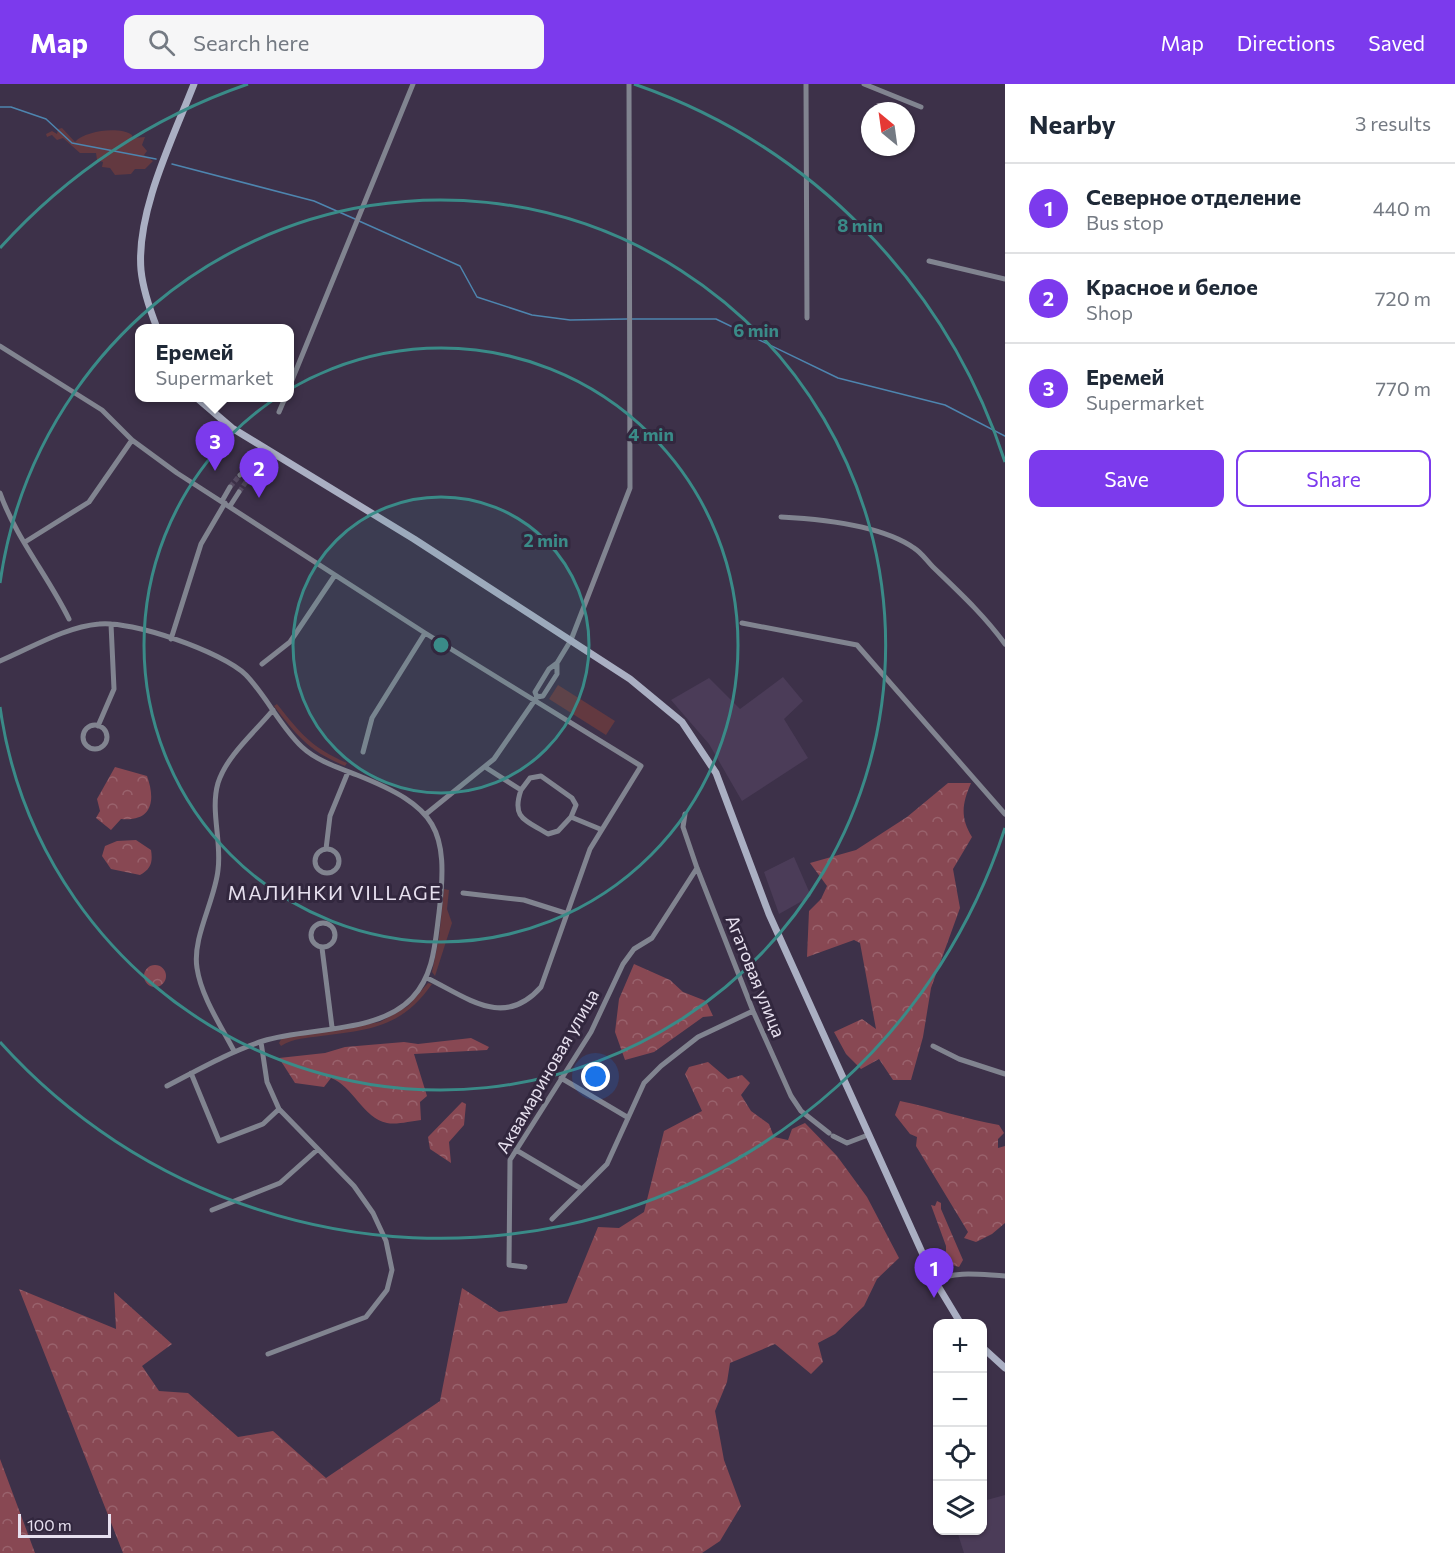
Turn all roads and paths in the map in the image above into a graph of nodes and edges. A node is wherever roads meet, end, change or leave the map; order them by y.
1 (194, 84) edge
2 (413, 84) edge
3 (628, 84) edge
4 (806, 84) edge
5 (864, 84) edge
6 (921, 107) dead end
7 (928, 261) dead end
8 (1005, 279) edge
9 (807, 318) dead end
10 (156, 324) edge
11 (0, 346) edge
12 (294, 375) edge
13 (202, 402) edge
14 (283, 402) edge
15 (279, 412) dead end
16 (132, 441) junction
17 (263, 448) junction
18 (250, 468) junction
19 (240, 475) tunnel mouth
20 (248, 479) tunnel mouth
21 (230, 487) tunnel mouth
22 (239, 492) tunnel mouth
23 (0, 493) edge
24 (225, 503) junction
25 (781, 517) dead end
26 (25, 542) junction
27 (335, 575) junction
28 (69, 619) dead end
29 (742, 623) dead end
30 (111, 624) junction
31 (424, 633) junction
32 (171, 639) junction
33 (571, 640) junction
34 (1005, 644) edge
35 (0, 661) edge
36 (262, 664) dead end
37 (536, 698) junction
38 (273, 710) junction
39 (98, 726) junction
40 (363, 752) dead end
41 (485, 767) junction
42 (348, 772) junction
43 (521, 790) junction
44 (426, 814) junction
45 (685, 814) dead end
46 (1005, 814) edge
47 (572, 817) junction
48 (600, 829) junction
49 (326, 849) junction
50 (697, 868) junction
51 (463, 893) dead end
52 (565, 913) junction
53 (322, 948) junction
54 (427, 978) junction
55 (753, 1011) junction
56 (332, 1027) junction
57 (261, 1042) junction
58 (933, 1046) dead end
59 (234, 1051) junction
60 (191, 1073) junction
61 (1005, 1074) edge
62 (561, 1078) junction
63 (167, 1086) dead end
64 (279, 1109) junction
65 (627, 1117) junction
66 (868, 1135) junction
67 (317, 1150) junction
68 (516, 1150) junction
69 (580, 1188) junction
70 (212, 1210) dead end
71 (552, 1219) dead end
72 (525, 1267) dead end
73 (1005, 1276) edge
74 (935, 1281) junction
75 (959, 1319) edge
76 (987, 1352) edge
77 (268, 1354) dead end
78 (1005, 1368) edge

1 - 10 street
2 - 12 street
3 - 33 street
4 - 9 street
5 - 6 street
7 - 8 street
11 - 16 street
13 - 17 street
14 - 15 street
16 - 24 street
16 - 26 street
17 - 18 street
17 - 33 street
18 - 19 street
18 - 20 street
21 - 24 street
22 - 24 street
23 - 26 street
24 - 27 street
24 - 32 street
25 - 34 street
26 - 28 street
27 - 31 street
27 - 36 street
29 - 46 street
30 - 32 street
30 - 35 street
30 - 39 street
31 - 37 street
31 - 40 street
32 - 38 street
33 - 37 street
33 - 66 street
37 - 41 street
37 - 48 street
38 - 42 street
38 - 59 street
39 - 39 street
41 - 43 street
41 - 44 street
42 - 44 street
42 - 49 street
43 - 47 street
43 - 47 street
44 - 54 street
45 - 50 street, Агатовая улица
47 - 48 street
48 - 52 street
49 - 49 street
50 - 55 street, Агатовая улица
50 - 62 street, Аквамариновая улица
51 - 52 street
52 - 54 street
53 - 53 street
53 - 56 street
54 - 56 street
55 - 65 street
55 - 66 street, Агатовая улица
56 - 57 street
57 - 59 street
57 - 64 street
58 - 61 street
59 - 60 street
60 - 63 street
60 - 64 street
62 - 65 street
62 - 68 street, Аквамариновая улица
64 - 67 street
65 - 69 street
66 - 74 street
67 - 70 street
67 - 77 street
68 - 69 street
68 - 72 street, Аквамариновая улица
69 - 71 street
73 - 74 street
74 - 75 street
76 - 78 street

